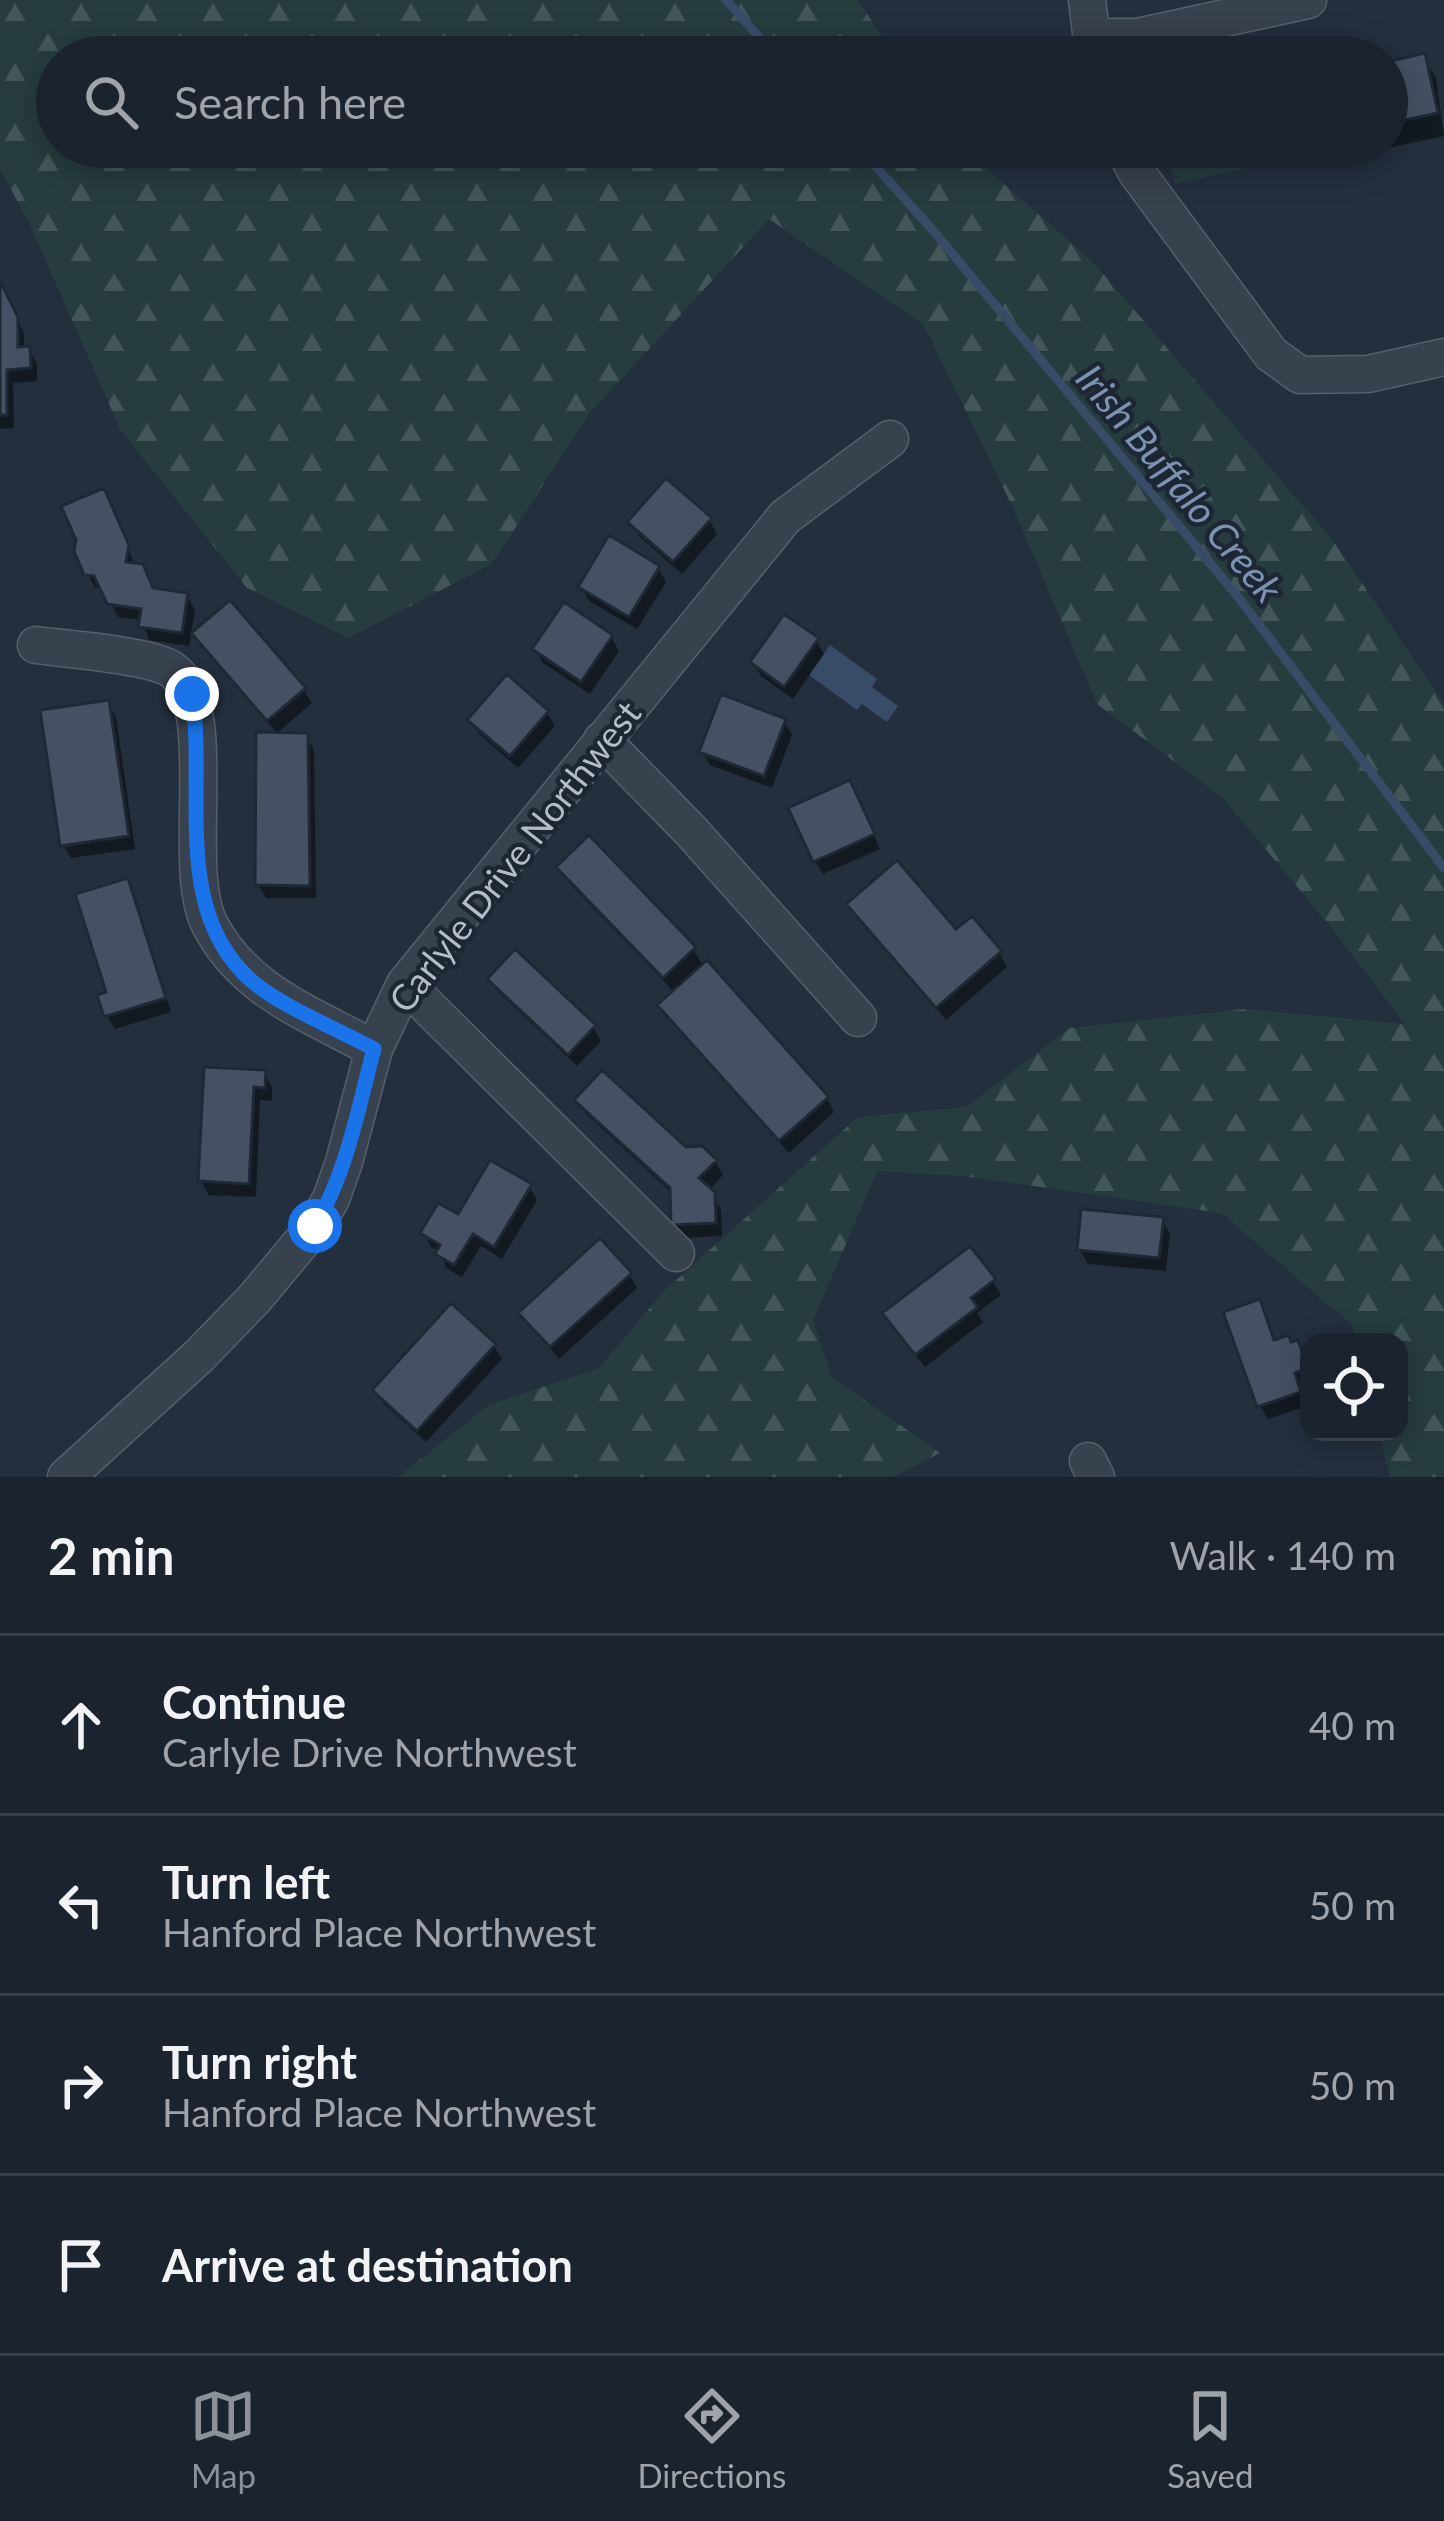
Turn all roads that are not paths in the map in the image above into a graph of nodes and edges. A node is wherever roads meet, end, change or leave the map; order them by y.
1 (1087, 0) edge
2 (1308, 0) edge
3 (1092, 36) edge
4 (1142, 36) edge
5 (1134, 168) edge
6 (1444, 357) edge
7 (890, 439) dead end
8 (37, 645) dead end
9 (602, 740) junction
10 (405, 984) junction
11 (858, 1018) dead end
12 (374, 1049) junction
13 (676, 1253) dead end
14 (66, 1477) edge

1 - 3 street
2 - 4 street
5 - 6 street
7 - 9 street, Carlyle Drive Northwest
8 - 12 street
9 - 10 street, Carlyle Drive Northwest
9 - 11 street
10 - 12 street, Carlyle Drive Northwest
10 - 13 street
12 - 14 street, Carlyle Drive Northwest

